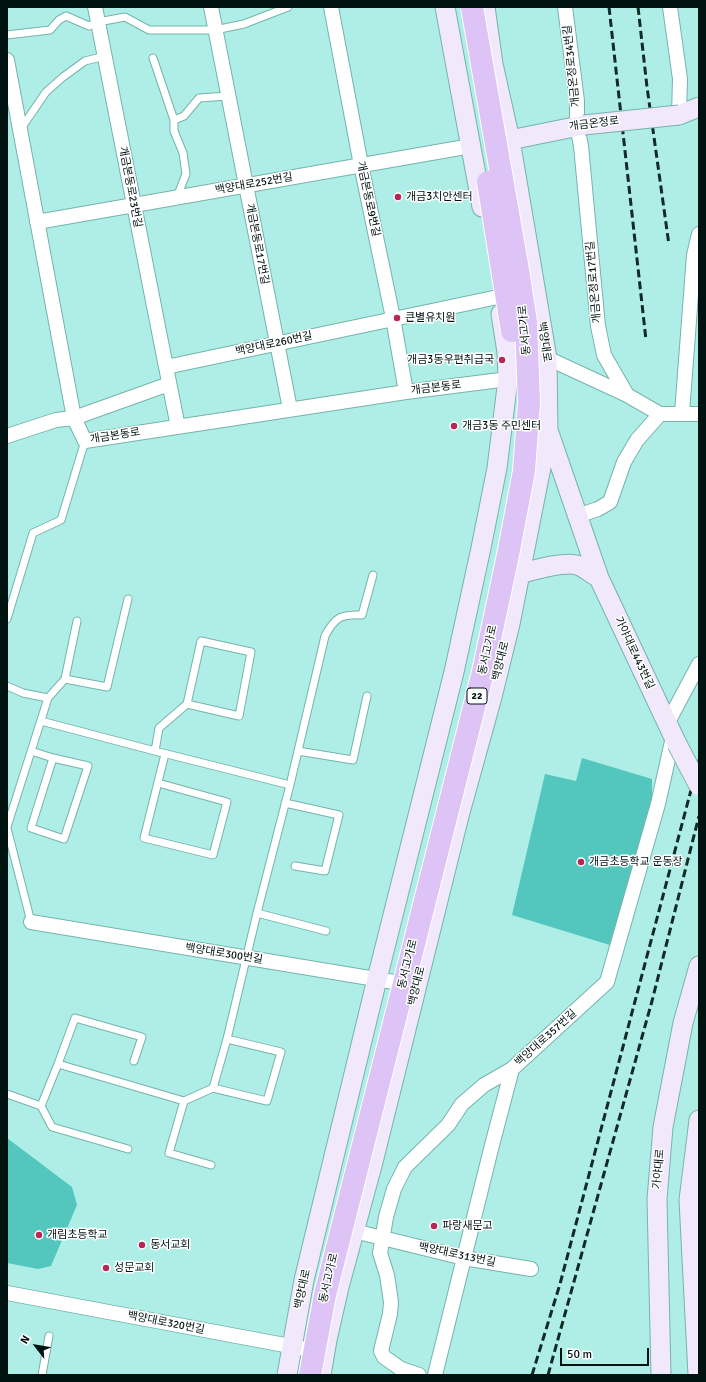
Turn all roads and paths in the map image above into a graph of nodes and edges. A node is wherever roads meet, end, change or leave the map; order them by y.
1 (95, 7) edge
2 (210, 7) edge
3 (288, 7) edge
4 (331, 7) edge
5 (445, 7) edge
6 (458, 7) edge
7 (472, 7) edge
8 (485, 7) edge
9 (565, 7) edge
10 (670, 7) edge
11 (98, 22) junction
12 (215, 30) junction
13 (7, 35) edge
14 (105, 56) junction
15 (153, 58) dead end
16 (7, 60) edge
17 (228, 96) junction
18 (699, 107) edge
19 (699, 112) edge
20 (679, 115) junction
21 (699, 117) edge
22 (174, 120) junction
23 (580, 125) junction
24 (20, 130) junction
25 (510, 140) junction
26 (471, 146) junction
27 (361, 166) junction
28 (246, 185) junction
29 (177, 198) junction
30 (134, 205) junction
31 (37, 222) junction
32 (699, 234) edge
33 (498, 297) junction
34 (393, 318) junction
35 (277, 343) junction
36 (507, 352) junction
37 (547, 358) junction
38 (166, 367) junction
39 (508, 379) junction
40 (169, 384) junction
41 (406, 392) junction
42 (627, 395) junction
43 (290, 409) junction
44 (682, 413) junction
45 (660, 414) junction
46 (699, 414) edge
47 (74, 418) junction
48 (178, 426) junction
49 (548, 432) junction
50 (7, 436) edge
51 (84, 441) junction
52 (542, 466) junction
53 (497, 468) junction
54 (563, 476) junction
55 (577, 516) junction
56 (520, 574) junction
57 (373, 575) dead end
58 (599, 578) junction
59 (128, 599) dead end
60 (7, 619) edge
61 (77, 621) dead end
62 (699, 664) edge
63 (65, 679) junction
64 (7, 686) edge
65 (367, 696) dead end
66 (48, 698) junction
67 (187, 704) junction
68 (41, 721) junction
69 (673, 735) junction
70 (155, 751) junction
71 (298, 751) junction
72 (31, 752) junction
73 (165, 754) junction
74 (53, 758) junction
75 (697, 779) edge
76 (158, 783) junction
77 (290, 785) junction
78 (285, 803) junction
79 (7, 827) edge
80 (295, 866) dead end
81 (257, 913) junction
82 (31, 922) joint
83 (326, 931) dead end
84 (246, 958) junction
85 (699, 966) edge
86 (377, 979) junction
87 (417, 986) junction
88 (227, 1039) junction
89 (134, 1061) dead end
90 (58, 1064) junction
91 (512, 1069) junction
92 (212, 1088) junction
93 (7, 1094) edge
94 (184, 1101) junction
95 (41, 1106) junction
96 (699, 1120) edge
97 (128, 1149) dead end
98 (211, 1165) dead end
99 (694, 1217) edge
100 (354, 1231) junction
101 (383, 1238) junction
102 (464, 1258) junction
103 (531, 1269) dead end
104 (7, 1293) edge
105 (49, 1336) dead end
106 (292, 1346) junction
107 (325, 1352) junction
108 (42, 1375) edge
109 (287, 1375) edge
110 (296, 1375) edge
111 (310, 1375) edge
112 (322, 1375) edge
113 (419, 1375) edge
114 (435, 1375) edge
115 (661, 1375) edge
116 (698, 1375) edge

1 - 11 street, 개금본동로23번길
2 - 12 street, 개금본동로17번길
3 - 12 lane
4 - 27 street, 개금본동로9번길
5 - 26 main road, 백양대로
6 - 110 highway, 동서고가로 / 22, bridge
7 - 111 highway, 동서고가로 / 22, bridge
8 - 25 main road, 백양대로
9 - 23 street, 개금온정로34번길
10 - 20 street
11 - 12 lane
11 - 13 lane
11 - 14 street, 개금본동로23번길
12 - 17 street, 개금본동로17번길
14 - 24 lane
14 - 30 street, 개금본동로23번길
15 - 22 lane
16 - 24 street, 개금본동로
17 - 22 lane
17 - 28 street, 개금본동로17번길
18 - 20 main road, 개금온정로
19 - 20 main road, 개금온정로
20 - 21 main road, 개금온정로
20 - 23 main road, 개금온정로, bridge
22 - 29 lane
23 - 25 main road, 개금온정로
23 - 42 street, 개금온정로17번길
24 - 31 street, 개금본동로
25 - 37 main road, 백양대로
26 - 27 street, 백양대로252번길
26 - 33 main road, 백양대로
27 - 28 street, 백양대로252번길
27 - 34 street, 개금본동로9번길
28 - 29 street, 백양대로252번길
28 - 35 street, 개금본동로17번길
29 - 30 street, 백양대로252번길
30 - 31 street, 백양대로252번길
30 - 38 street, 개금본동로23번길
31 - 47 street, 개금본동로
32 - 44 street
33 - 34 street, 백양대로260번길
33 - 36 main road, 백양대로
34 - 35 street, 백양대로260번길
34 - 41 street, 개금본동로9번길
35 - 38 street, 백양대로260번길
35 - 43 street, 개금본동로17번길
36 - 39 main road, 백양대로
36 - 49 main road, 가야대로443번길
37 - 42 street
37 - 49 main road, 백양대로
38 - 40 street
39 - 41 street, 개금본동로
39 - 53 main road, 백양대로
40 - 47 street
40 - 48 street
41 - 43 street, 개금본동로
42 - 45 street
43 - 48 street, 개금본동로
44 - 45 street
44 - 46 street
45 - 55 street
47 - 50 street
47 - 51 street, 개금본동로
48 - 51 street, 개금본동로
49 - 52 main road, 백양대로
49 - 54 main road, 가야대로443번길
51 - 60 lane
52 - 53 main road
52 - 54 main road
52 - 56 main road, 백양대로
53 - 86 main road, 백양대로
54 - 55 main road, 가야대로443번길
55 - 58 main road, 가야대로443번길
56 - 58 main road
56 - 87 main road, 백양대로
57 - 71 lane
58 - 69 main road, 가야대로443번길
59 - 63 lane
61 - 63 lane
62 - 69 street, 백양대로357번길
63 - 66 lane
64 - 66 lane
65 - 71 lane
66 - 68 lane
67 - 67 lane
67 - 70 lane
68 - 70 lane
68 - 72 lane
69 - 75 main road, 가야대로443번길, bridge
69 - 91 street, 백양대로357번길
70 - 73 lane
71 - 77 lane
72 - 74 lane
72 - 79 lane
73 - 76 lane
73 - 77 lane
74 - 74 lane
76 - 76 lane
77 - 78 lane
78 - 80 lane
78 - 81 lane
79 - 82 lane
81 - 83 lane
81 - 84 lane
82 - 84 street, 백양대로300번길
84 - 86 street, 백양대로300번길
84 - 88 lane
85 - 115 main road, 가야대로
86 - 87 street, 백양대로300번길
86 - 106 main road, 백양대로
87 - 100 main road, 백양대로
88 - 92 lane
88 - 92 lane
89 - 90 lane
90 - 94 lane
90 - 95 lane
91 - 101 street
91 - 102 street, 백양대로357번길
92 - 94 lane
93 - 95 lane
94 - 98 lane
95 - 97 lane
96 - 99 main road
99 - 116 main road
100 - 101 street, 백양대로313번길
100 - 107 main road, 백양대로
101 - 102 street, 백양대로313번길
101 - 113 street
102 - 103 street, 백양대로313번길
102 - 114 street, 백양대로357번길
104 - 106 street, 백양대로320번길
105 - 108 lane
106 - 107 street, 백양대로320번길
106 - 109 main road, 백양대로
107 - 112 main road, 백양대로

